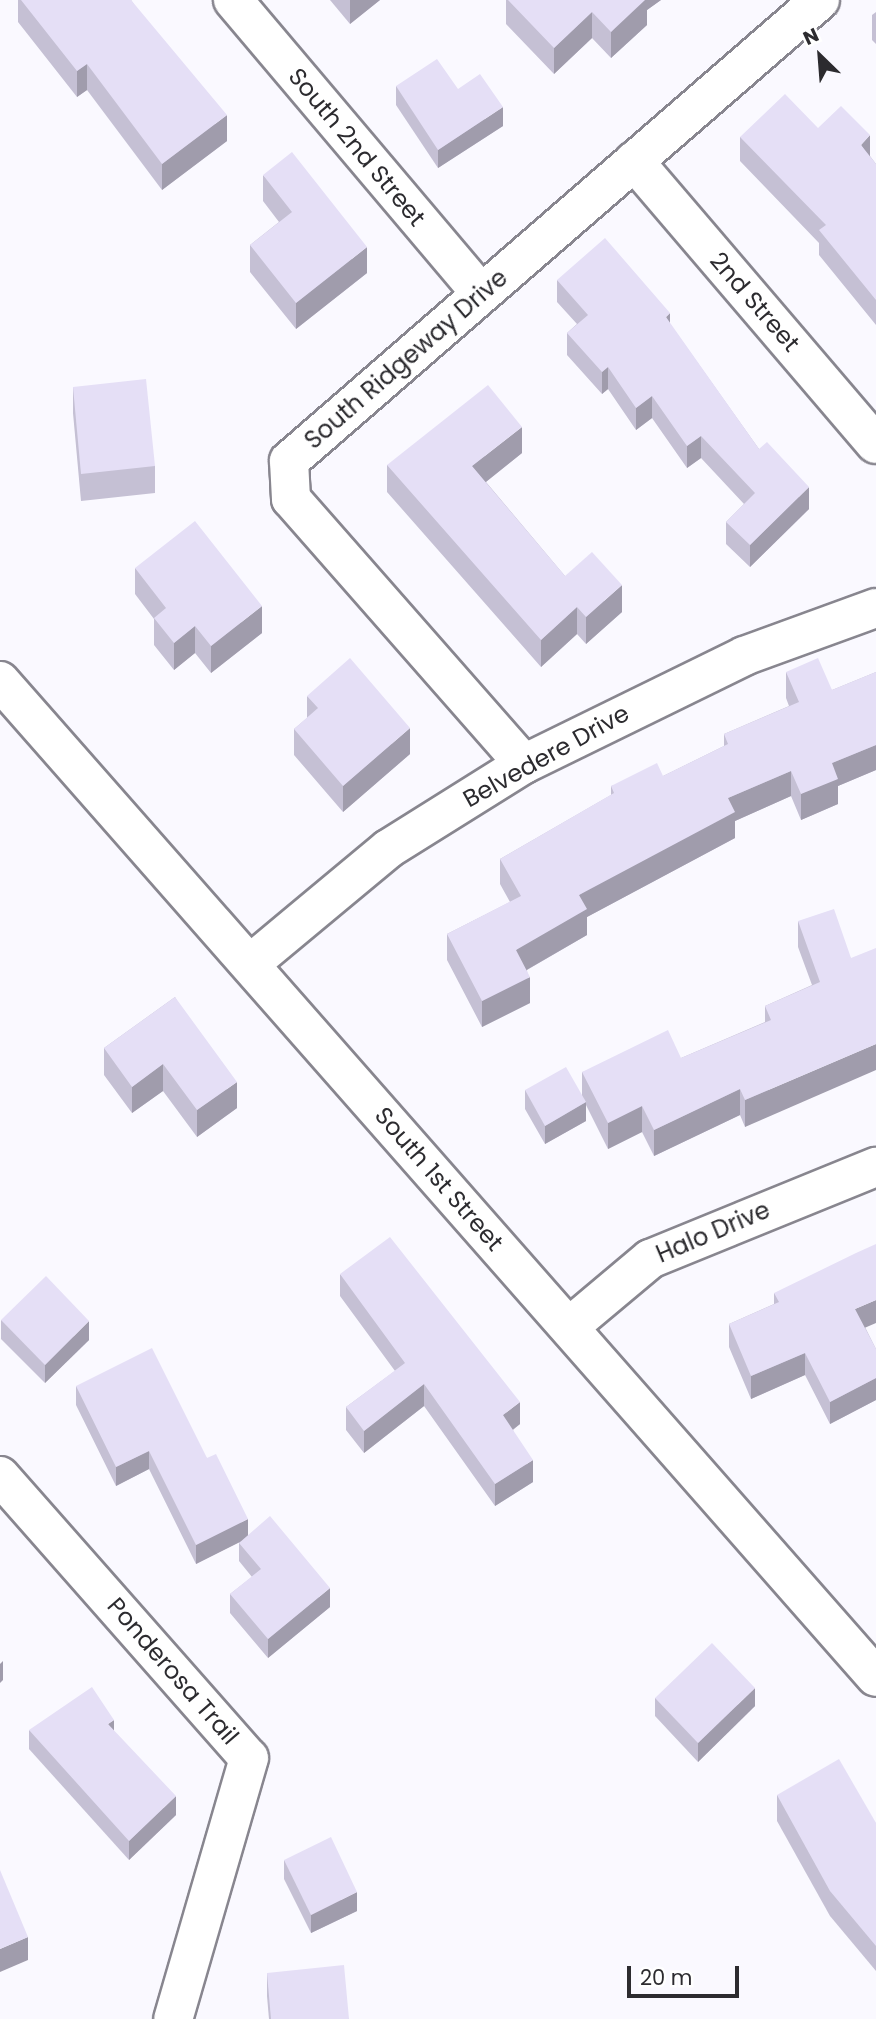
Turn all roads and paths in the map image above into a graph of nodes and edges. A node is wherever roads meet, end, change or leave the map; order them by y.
1 (233, 0) edge
2 (820, 0) edge
3 (634, 161) junction
4 (481, 293) junction
5 (876, 444) edge
6 (876, 608) edge
7 (0, 681) edge
8 (524, 764) junction
9 (250, 964) junction
10 (876, 1167) edge
11 (569, 1327) junction
12 (0, 1476) edge
13 (876, 1678) edge
14 (173, 2019) edge

1 - 4 street, South 2nd Street
2 - 3 street, South Ridgeway Drive
3 - 4 street, South Ridgeway Drive
3 - 5 street, 2nd Street
4 - 8 street, South Ridgeway Drive
6 - 8 street, Belvedere Drive
7 - 9 street, South 1st Street
8 - 9 street, Belvedere Drive
9 - 11 street, South 1st Street
10 - 11 street, Halo Drive
11 - 13 street, South 1st Street
12 - 14 street, Ponderosa Trail

